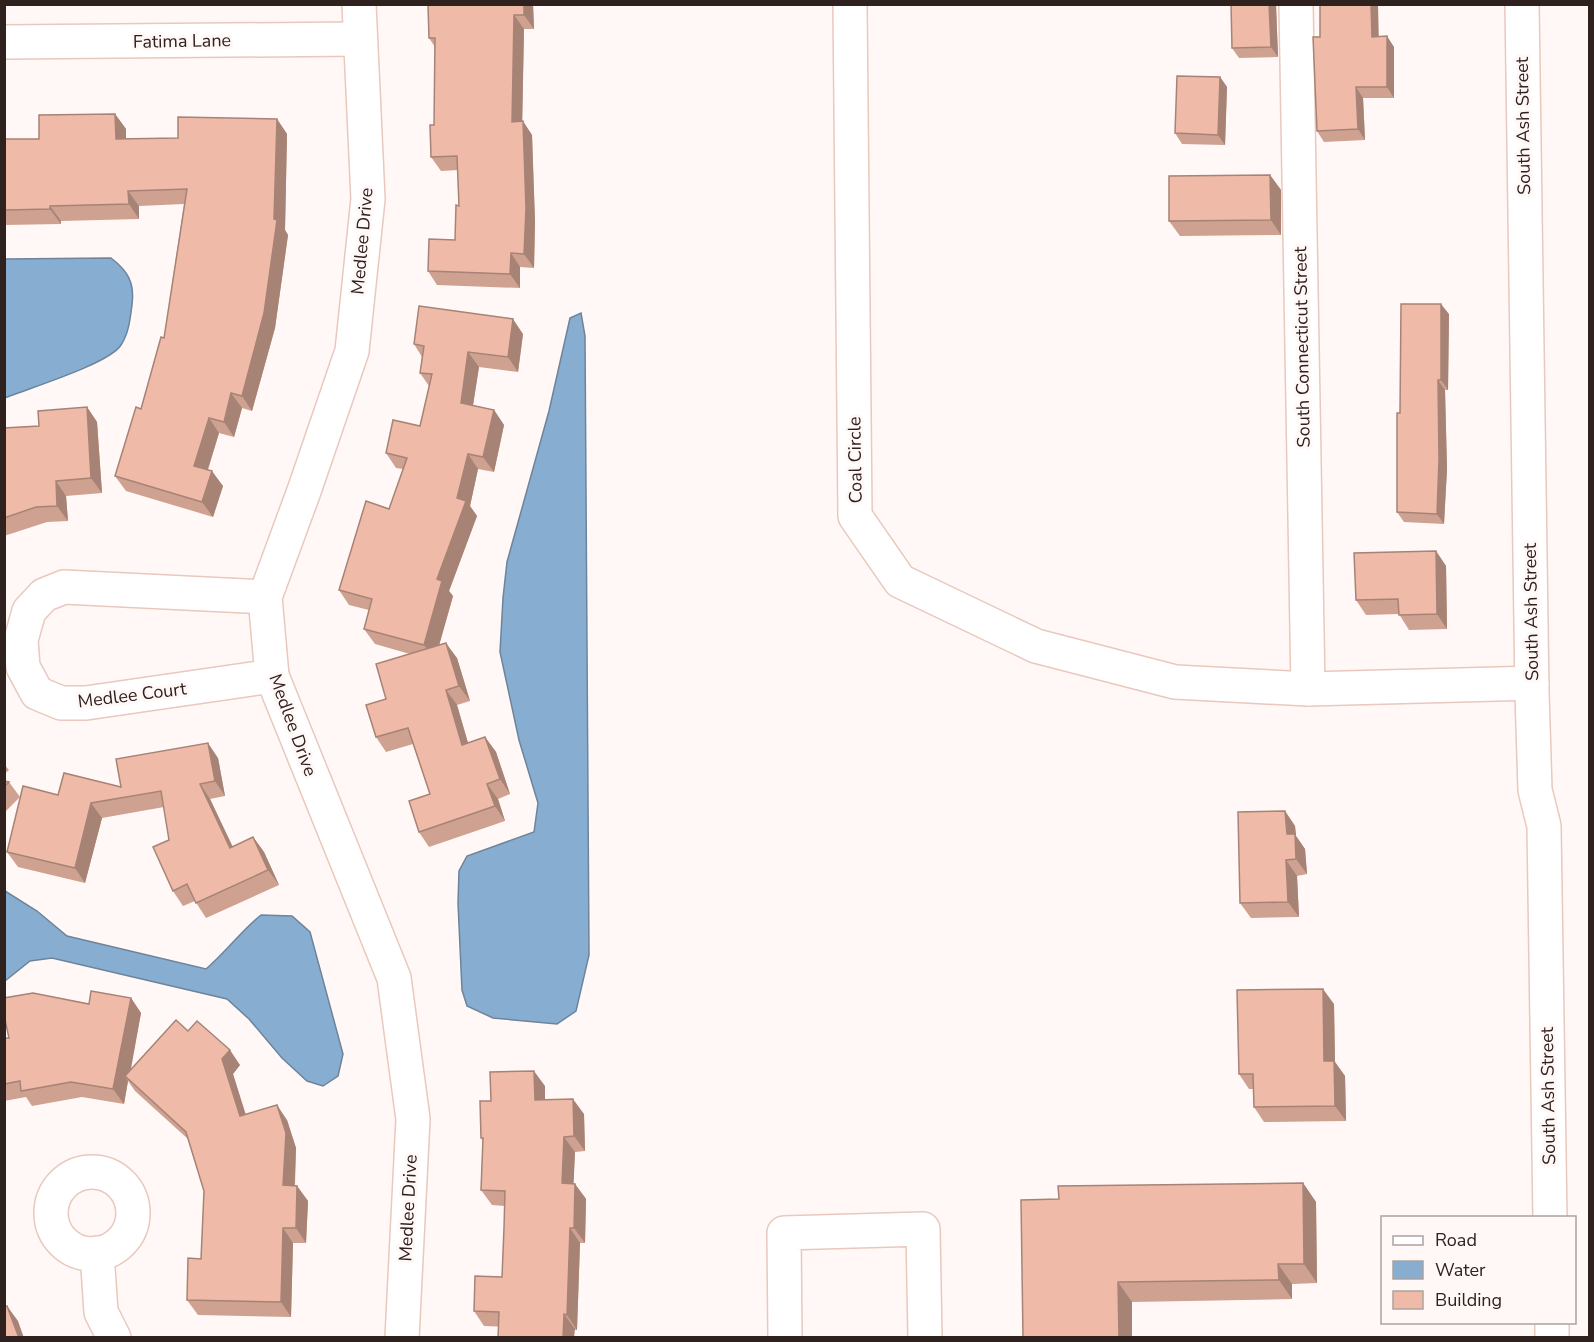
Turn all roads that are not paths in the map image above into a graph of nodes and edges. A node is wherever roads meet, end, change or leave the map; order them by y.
1 (359, 4) edge
2 (850, 4) edge
3 (1296, 4) edge
4 (1522, 4) edge
5 (359, 39) junction
6 (4, 42) edge
7 (265, 597) junction
8 (272, 676) junction
9 (1532, 683) junction
10 (1308, 688) junction
11 (1550, 1216) edge
12 (97, 1253) dead end
13 (114, 1338) edge
14 (402, 1338) edge
15 (785, 1338) edge
16 (925, 1338) edge

1 - 5 street, Medlee Drive
2 - 10 street, Coal Circle
3 - 10 street, South Connecticut Street
4 - 9 street, South Ash Street
5 - 6 street, Fatima Lane
5 - 7 street, Medlee Drive
7 - 8 street, Medlee Drive
7 - 8 street, Medlee Court
8 - 14 street, Medlee Drive
9 - 10 street, Coal Circle
9 - 11 street, South Ash Street
12 - 13 street
15 - 16 street

